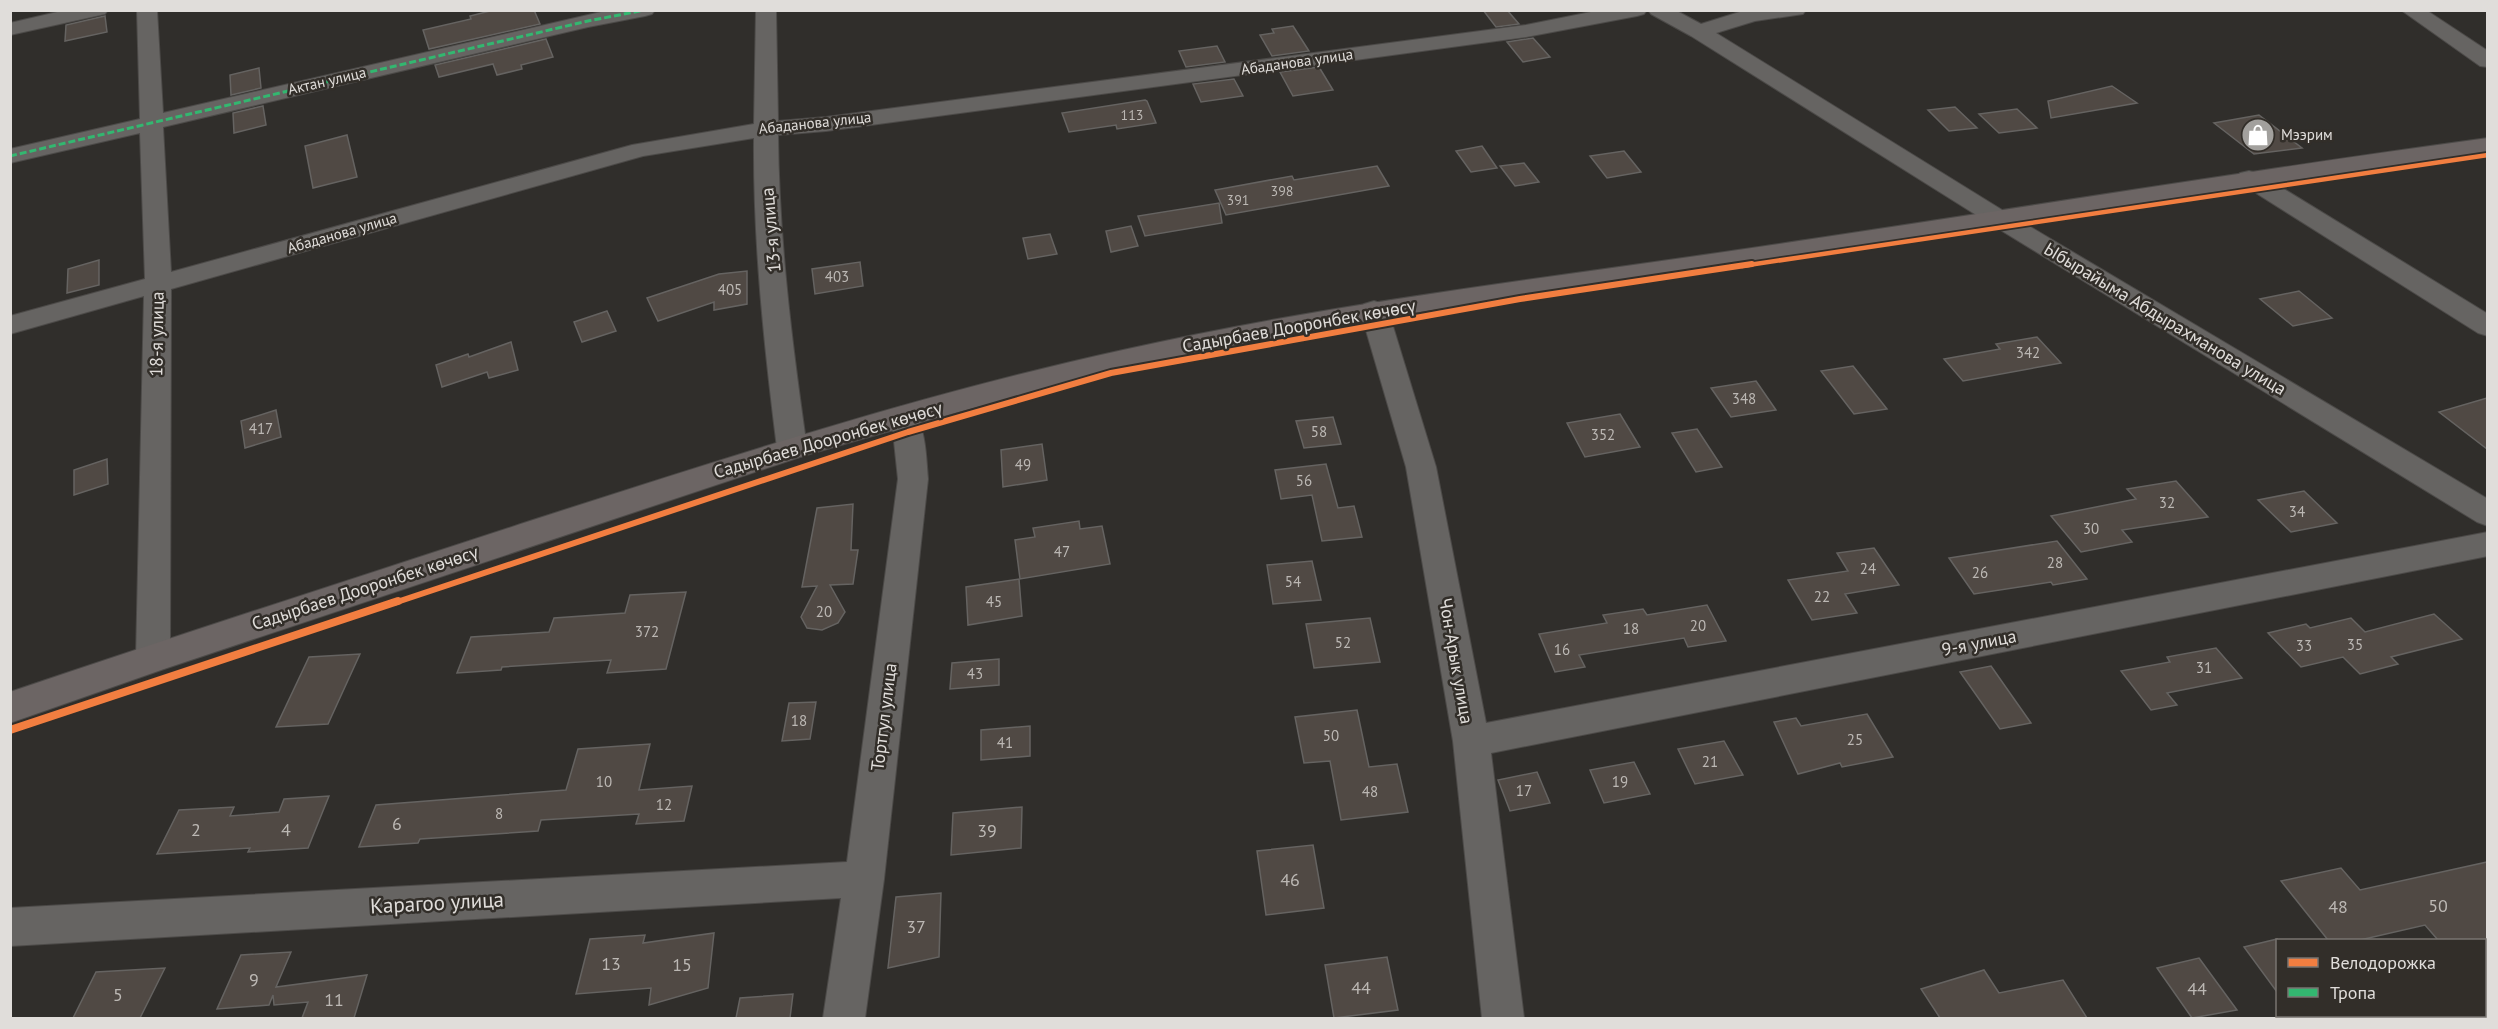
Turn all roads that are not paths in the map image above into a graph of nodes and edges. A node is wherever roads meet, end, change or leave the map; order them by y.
1 (98, 10) edge
2 (147, 10) edge
3 (645, 10) edge
4 (766, 10) edge
5 (1637, 10) edge
6 (1658, 10) edge
7 (1796, 10) edge
8 (2411, 10) edge
9 (10, 29) edge
10 (1699, 31) junction
11 (2487, 61) edge
12 (152, 122) junction
13 (768, 128) junction
14 (2487, 145) edge
15 (10, 156) edge
16 (2249, 178) junction
17 (1998, 218) junction
18 (158, 284) junction
19 (1374, 310) junction
20 (10, 325) edge
21 (2487, 327) edge
22 (903, 416) junction
23 (792, 448) junction
24 (2487, 514) edge
25 (2487, 544) edge
26 (153, 658) junction
27 (10, 708) edge
28 (1471, 741) junction
29 (864, 879) junction
30 (10, 927) edge
31 (2487, 1017) edge
32 (844, 1018) edge
33 (1503, 1018) edge
34 (2483, 1018) edge

1 - 9 street
2 - 12 street, 18-я улица
3 - 12 street, Актан улица
4 - 13 street, 13-я улица
5 - 13 street, Абаданова улица
6 - 10 street, Ыбырайыма Абдырахманова улица
7 - 10 street
8 - 11 street
10 - 17 street, Ыбырайыма Абдырахманова улица
12 - 15 street, Актан улица
12 - 18 street, 18-я улица
13 - 18 street, Абаданова улица
13 - 23 street, 13-я улица
14 - 16 main road, Садырбаев Дооронбек көчөсү
16 - 17 main road, Садырбаев Дооронбек көчөсү
16 - 21 street
17 - 19 main road, Садырбаев Дооронбек көчөсү
17 - 24 street, Ыбырайыма Абдырахманова улица
18 - 20 street, Абаданова улица
18 - 26 street, 18-я улица
19 - 22 main road, Садырбаев Дооронбек көчөсү
19 - 28 street, Чон-Арык улица
22 - 23 main road, Садырбаев Дооронбек көчөсү
22 - 29 street, Тортгул улица
23 - 26 main road, Садырбаев Дооронбек көчөсү
25 - 28 street, 9-я улица
26 - 27 main road, Садырбаев Дооронбек көчөсү
28 - 33 street, Чон-Арык улица
29 - 30 street, Карагоо улица
29 - 32 street, Тортгул улица
31 - 34 street

